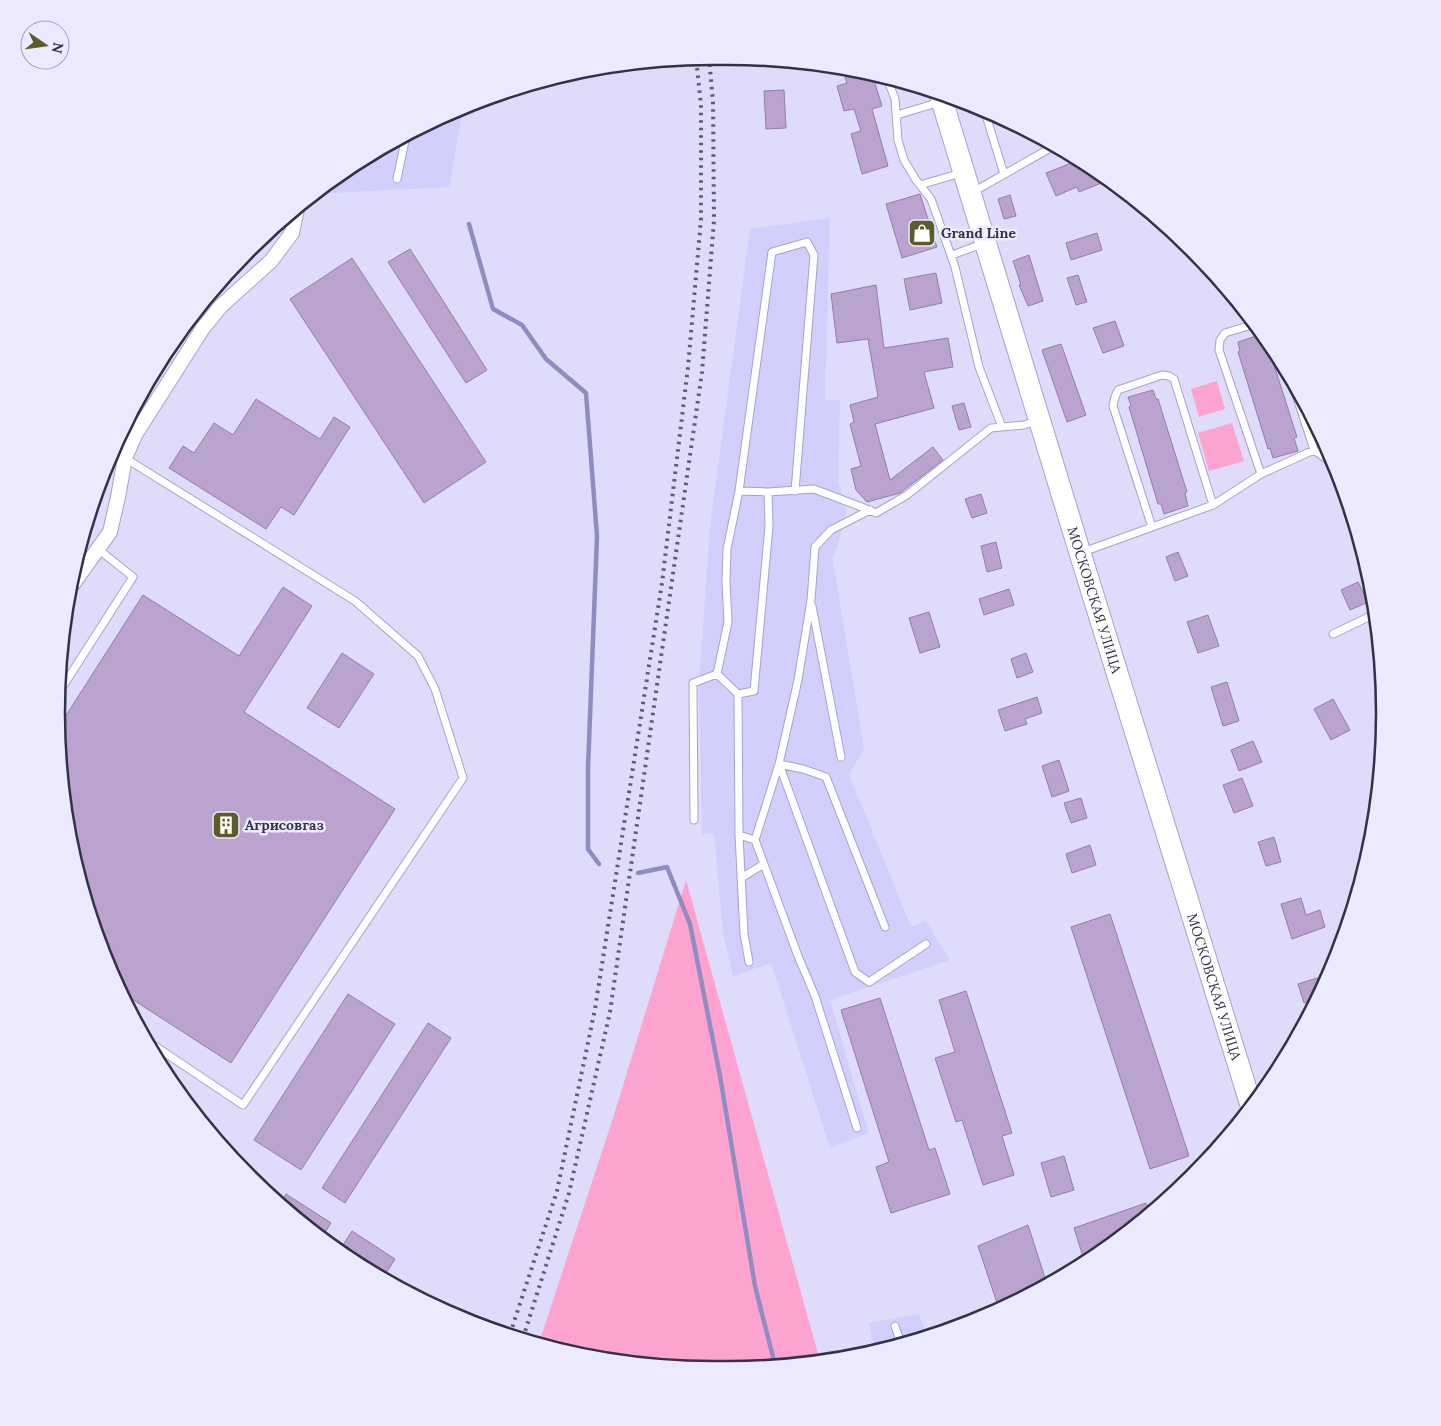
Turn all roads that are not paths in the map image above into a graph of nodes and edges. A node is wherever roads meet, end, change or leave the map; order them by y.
1 (890, 86) edge
2 (937, 99) edge
3 (942, 101) edge
4 (897, 114) junction
5 (987, 119) edge
6 (404, 144) edge
7 (1048, 150) edge
8 (964, 172) junction
9 (1004, 174) junction
10 (397, 179) dead end
11 (920, 185) junction
12 (970, 194) junction
13 (295, 219) edge
14 (985, 243) junction
15 (952, 255) junction
16 (1247, 326) edge
17 (1302, 413) edge
18 (1039, 420) junction
19 (1002, 427) junction
20 (1314, 450) junction
21 (1323, 457) edge
22 (125, 458) junction
23 (1261, 474) junction
24 (740, 491) junction
25 (795, 491) junction
26 (768, 492) junction
27 (1213, 505) junction
28 (870, 510) junction
29 (1152, 527) junction
30 (98, 549) junction
31 (1080, 553) junction
32 (80, 574) edge
33 (811, 600) junction
34 (1368, 617) edge
35 (1334, 634) dead end
36 (717, 674) junction
37 (66, 682) edge
38 (738, 694) junction
39 (841, 756) dead end
40 (779, 764) junction
41 (694, 820) dead end
42 (739, 835) junction
43 (755, 840) junction
44 (764, 864) junction
45 (741, 878) junction
46 (885, 927) dead end
47 (926, 944) dead end
48 (750, 962) dead end
49 (159, 1049) edge
50 (1249, 1097) edge
51 (857, 1128) dead end
52 (895, 1326) dead end
53 (899, 1338) edge

1 - 4 lane
2 - 4 lane
3 - 8 main road, МОСКОВСКАЯ УЛИЦА
4 - 11 lane
5 - 9 lane
6 - 10 lane
7 - 9 lane
8 - 11 lane
8 - 12 main road, МОСКОВСКАЯ УЛИЦА
9 - 12 lane
11 - 15 lane
12 - 14 main road, МОСКОВСКАЯ УЛИЦА
13 - 22 street
14 - 15 lane
14 - 18 main road, МОСКОВСКАЯ УЛИЦА
15 - 19 lane
16 - 23 lane
17 - 20 lane
18 - 19 lane
18 - 31 main road, МОСКОВСКАЯ УЛИЦА
19 - 28 lane
20 - 21 lane
20 - 23 lane
22 - 30 street
22 - 49 lane
23 - 27 lane
24 - 25 lane
24 - 26 lane
24 - 36 lane
25 - 26 lane
25 - 28 lane
26 - 38 lane
27 - 29 lane
27 - 29 lane
28 - 33 lane
29 - 31 lane
30 - 32 street
30 - 37 lane
31 - 50 main road, МОСКОВСКАЯ УЛИЦА
33 - 39 lane
33 - 40 lane
34 - 35 lane
36 - 38 lane
36 - 41 lane
38 - 42 lane
40 - 43 lane
40 - 46 lane
40 - 47 lane
42 - 43 lane
42 - 45 lane
43 - 44 lane
44 - 45 lane
44 - 51 lane
45 - 48 lane
52 - 53 lane

